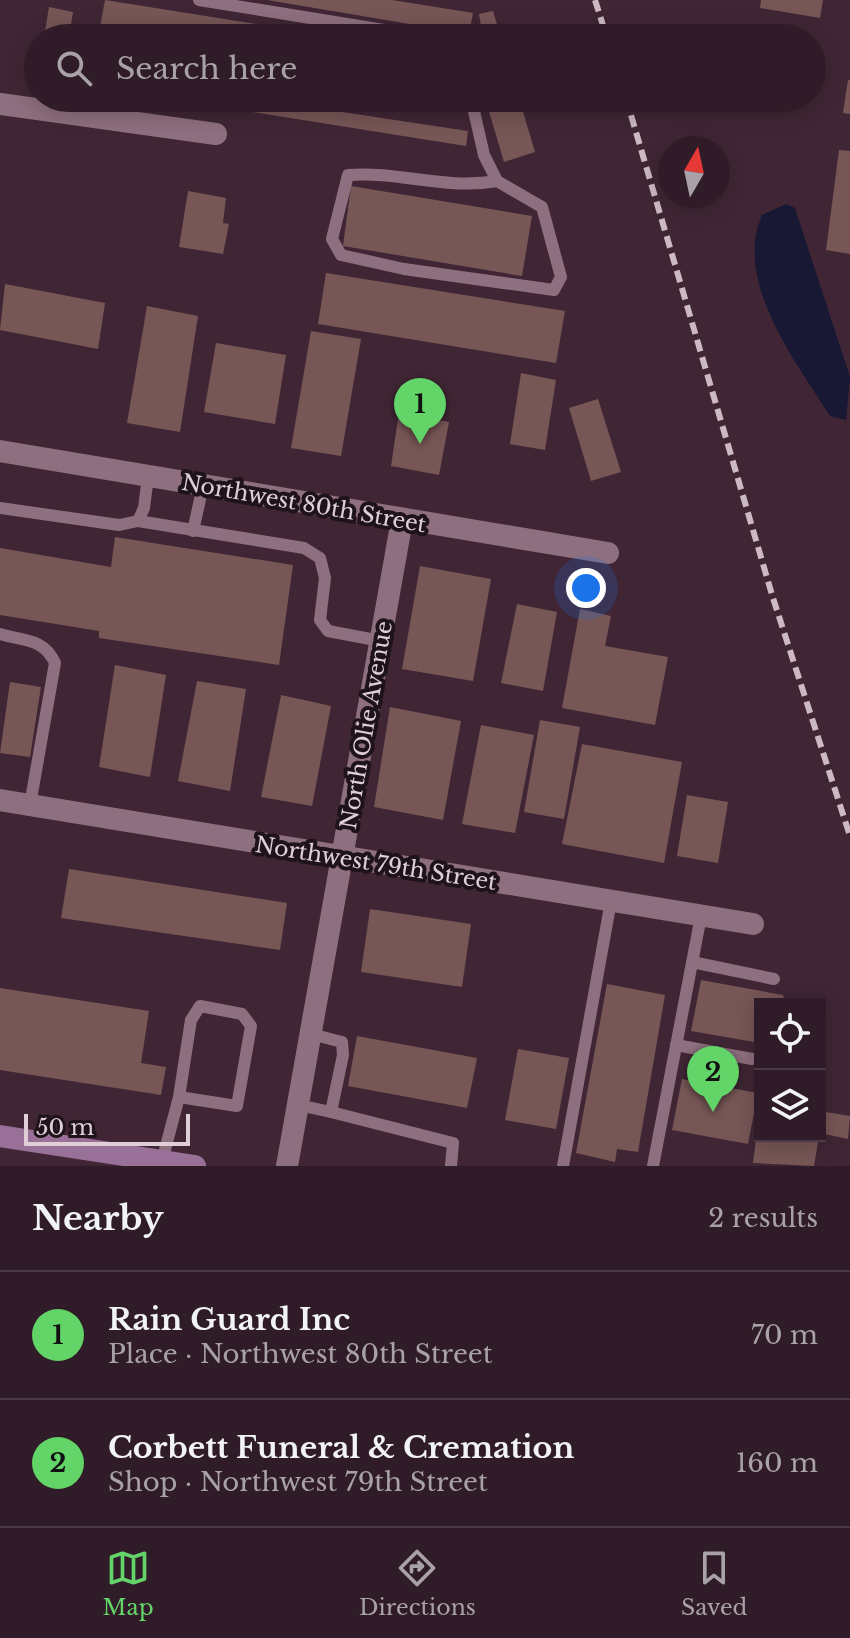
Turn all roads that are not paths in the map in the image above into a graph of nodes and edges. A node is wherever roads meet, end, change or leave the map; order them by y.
1 (199, 0) edge
2 (347, 24) edge
3 (0, 104) edge
4 (24, 107) edge
5 (58, 112) edge
6 (474, 112) edge
7 (216, 134) dead end
8 (497, 181) junction
9 (0, 451) edge
10 (148, 476) junction
11 (203, 486) junction
12 (0, 508) edge
13 (402, 520) junction
14 (138, 521) junction
15 (193, 531) junction
16 (608, 553) dead end
17 (0, 634) edge
18 (381, 641) junction
19 (0, 800) edge
20 (30, 805) junction
21 (343, 858) junction
22 (611, 901) junction
23 (701, 916) junction
24 (753, 924) dead end
25 (692, 962) junction
26 (774, 979) dead end
27 (311, 1034) junction
28 (676, 1045) junction
29 (752, 1059) dead end
30 (179, 1097) junction
31 (298, 1105) junction
32 (331, 1112) junction
33 (0, 1136) edge
34 (162, 1161) junction
35 (195, 1166) edge
36 (287, 1166) edge
37 (451, 1166) edge
38 (563, 1166) edge
39 (653, 1166) edge

1 - 2 lane
3 - 4 street
5 - 7 street
6 - 8 lane
8 - 8 lane
9 - 10 street, Northwest 80th Street
10 - 11 street, Northwest 80th Street
10 - 14 lane
11 - 13 street, Northwest 80th Street
11 - 15 lane
12 - 14 lane
13 - 16 street, Northwest 80th Street
13 - 18 street, North Olie Avenue
14 - 15 lane
15 - 18 lane
17 - 20 lane
18 - 21 street, North Olie Avenue
19 - 20 street, Northwest 79th Street
20 - 21 street, Northwest 79th Street
21 - 22 street, Northwest 79th Street
21 - 27 street, North Olie Avenue
22 - 23 street, Northwest 79th Street
22 - 38 lane
23 - 24 street, Northwest 79th Street
23 - 25 lane
25 - 26 lane
25 - 28 lane
27 - 31 street, North Olie Avenue
27 - 32 lane
28 - 29 lane
28 - 39 lane
30 - 30 lane
30 - 34 lane
31 - 32 lane
31 - 36 street, North Olie Avenue
32 - 37 lane
33 - 34 main road
34 - 35 main road

